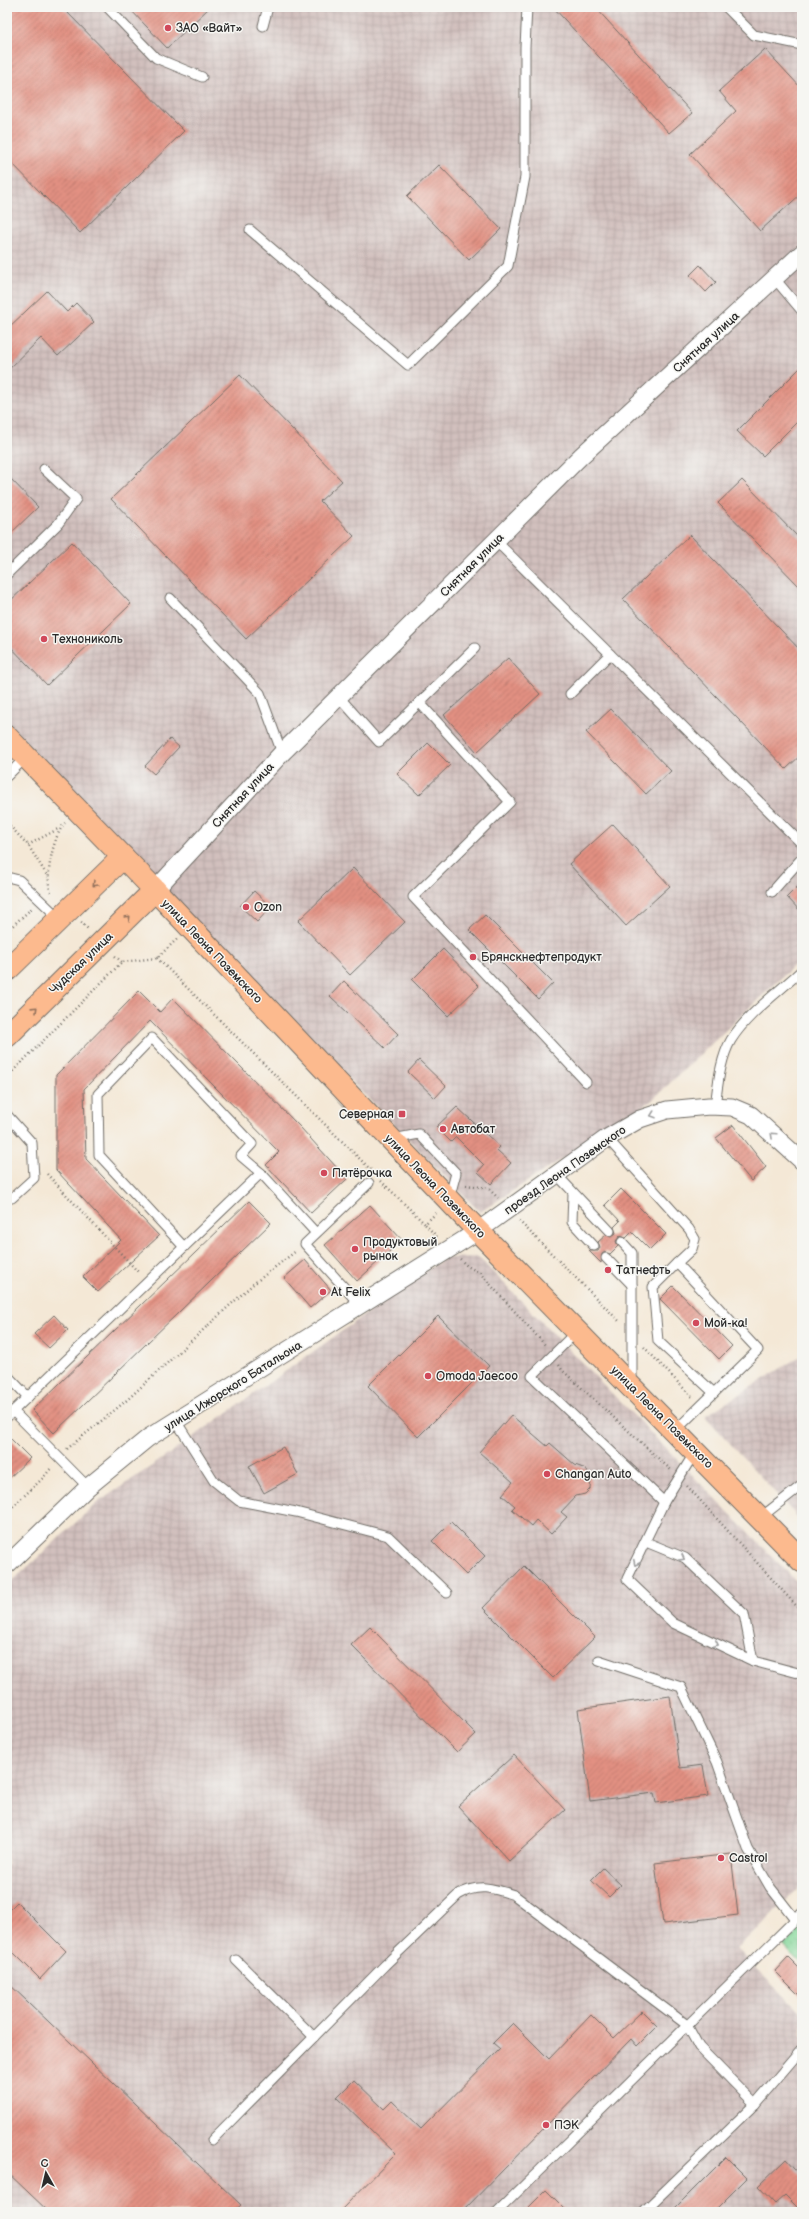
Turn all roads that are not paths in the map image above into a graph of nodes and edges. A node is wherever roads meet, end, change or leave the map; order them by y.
1 (107, 7) edge
2 (268, 7) edge
3 (527, 7) edge
4 (726, 7) edge
5 (263, 26) dead end
6 (802, 45) edge
7 (202, 77) dead end
8 (250, 230) dead end
9 (802, 253) edge
10 (775, 279) junction
11 (802, 310) edge
12 (44, 469) dead end
13 (496, 541) junction
14 (7, 574) edge
15 (170, 598) dead end
16 (474, 648) dead end
17 (610, 654) junction
18 (570, 694) dead end
19 (339, 697) junction
20 (419, 702) junction
21 (7, 736) edge
22 (282, 753) junction
23 (26, 757) junction
24 (7, 776) edge
25 (802, 844) edge
26 (123, 857) junction
27 (802, 858) edge
28 (7, 878) edge
29 (155, 890) junction
30 (772, 892) dead end
31 (60, 919) junction
32 (7, 970) edge
33 (802, 970) edge
34 (7, 1036) edge
35 (586, 1082) dead end
36 (715, 1106) junction
37 (7, 1115) edge
38 (607, 1138) junction
39 (802, 1161) edge
40 (261, 1173) junction
41 (557, 1174) junction
42 (369, 1183) dead end
43 (573, 1193) junction
44 (7, 1196) edge
45 (610, 1230) dead end
46 (478, 1231) junction
47 (316, 1233) junction
48 (622, 1242) dead end
49 (594, 1246) dead end
50 (184, 1247) junction
51 (606, 1258) dead end
52 (677, 1263) junction
53 (632, 1286) junction
54 (361, 1306) junction
55 (577, 1331) junction
56 (7, 1375) edge
57 (632, 1387) junction
58 (714, 1393) junction
59 (28, 1397) junction
60 (10, 1414) edge
61 (176, 1421) junction
62 (675, 1431) junction
63 (696, 1451) junction
64 (802, 1485) edge
65 (88, 1487) junction
66 (664, 1502) junction
67 (760, 1518) junction
68 (646, 1542) junction
69 (802, 1561) edge
70 (7, 1565) edge
71 (447, 1593) dead end
72 (599, 1660) dead end
73 (753, 1661) junction
74 (802, 1674) edge
75 (799, 1916) edge
76 (236, 1960) dead end
77 (687, 2025) junction
78 (314, 2037) junction
79 (802, 2049) edge
80 (755, 2104) junction
81 (212, 2140) dead end
82 (497, 2212) edge
83 (643, 2212) edge

1 - 7 lane
2 - 5 lane
3 - 8 lane
4 - 6 lane
9 - 10 street, Снятная улица
10 - 11 lane
10 - 13 street, Снятная улица
12 - 14 lane
13 - 17 lane
13 - 19 street, Снятная улица
15 - 22 lane
16 - 20 lane
17 - 18 lane
17 - 25 lane
19 - 20 lane
19 - 22 street, Снятная улица
20 - 35 lane
21 - 23 main road, улица Леона Поземского
22 - 29 street, Снятная улица
23 - 24 lane
23 - 26 main road, улица Леона Поземского
26 - 29 main road, улица Леона Поземского
26 -> 31 main road
27 - 30 lane
28 - 31 lane
34 -> 29 main road, Чудская улица
29 - 46 main road, улица Леона Поземского
31 - 32 main road
33 - 36 lane
36 -> 38 street, проезд Леона Поземского
39 -> 36 street, проезд Леона Поземского
37 - 44 lane
38 - 41 street, проезд Леона Поземского
38 - 52 lane
40 - 47 lane
40 - 50 lane
40 - 50 lane
41 - 43 lane
41 - 46 street, проезд Леона Поземского
42 - 47 lane
43 - 45 lane
43 - 49 lane
46 - 54 street, улица Ижорского Батальона
46 - 55 main road, улица Леона Поземского
47 - 54 lane
48 - 53 lane
50 - 59 lane
51 - 53 lane
52 - 58 lane
52 - 58 lane
53 - 57 lane
54 - 61 street, улица Ижорского Батальона
55 - 57 main road, улица Леона Поземского
55 - 66 lane
56 - 59 lane
57 - 62 main road, улица Леона Поземского
58 - 62 lane
59 - 60 lane
60 - 65 lane
61 - 65 street, улица Ижорского Батальона
61 - 71 lane
62 - 63 main road, улица Леона Поземского
63 - 66 lane
63 - 67 main road, улица Леона Поземского
64 - 67 lane
65 - 70 street, улица Ижорского Батальона
66 - 68 lane
67 - 69 main road, улица Леона Поземского
68 -> 73 lane
68 -> 73 lane
72 - 75 lane
73 - 74 lane
75 - 77 lane
76 - 78 lane
77 - 78 lane
77 - 80 lane
77 - 82 lane
78 - 81 lane
79 - 80 lane
80 - 83 lane

